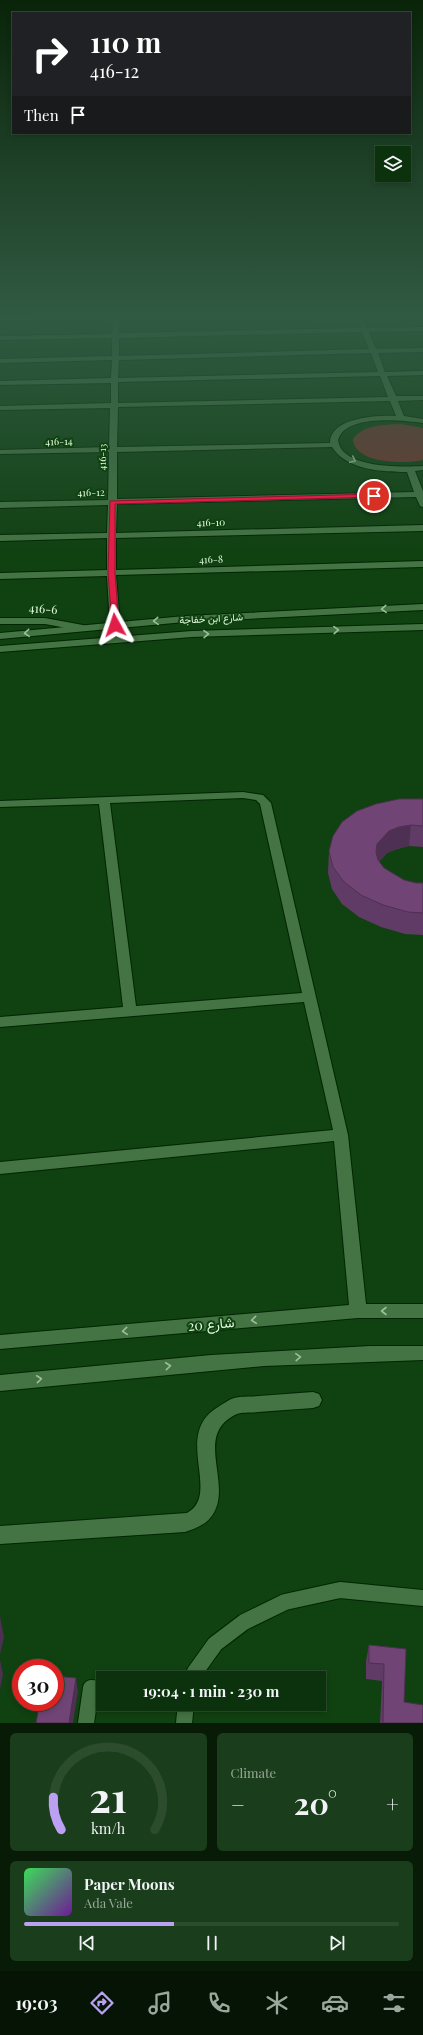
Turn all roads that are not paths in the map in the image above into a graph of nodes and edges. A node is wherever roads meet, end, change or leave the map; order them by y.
1 (114, 394) edge
2 (392, 394) edge
3 (393, 398) junction
4 (423, 398) edge
5 (114, 405) junction
6 (0, 408) edge
7 (401, 418) junction
8 (423, 421) edge
9 (334, 445) junction
10 (113, 450) junction
11 (0, 452) edge
12 (423, 468) edge
13 (410, 470) junction
14 (421, 494) edge
15 (112, 502) junction
16 (423, 504) edge
17 (0, 505) edge
18 (423, 528) edge
19 (112, 536) junction
20 (0, 538) edge
21 (423, 564) edge
22 (111, 573) junction
23 (0, 576) edge
24 (423, 607) edge
25 (0, 621) edge
26 (115, 625) junction
27 (423, 627) edge
28 (83, 628) junction
29 (0, 636) edge
30 (88, 642) junction
31 (0, 650) edge
32 (104, 800) junction
33 (0, 804) edge
34 (309, 997) junction
35 (130, 1012) junction
36 (0, 1022) edge
37 (341, 1136) junction
38 (0, 1168) edge
39 (358, 1311) junction
40 (423, 1311) edge
41 (0, 1342) edge
42 (423, 1353) edge
43 (0, 1383) edge
44 (312, 1400) dead end
45 (0, 1534) edge
46 (423, 1598) edge
47 (196, 1671) edge
48 (96, 1688) edge
49 (185, 1711) edge
50 (86, 1723) edge
51 (184, 1723) edge

1 - 5 street, 416-13
2 - 3 street
3 - 4 street
3 - 5 street
3 - 7 street
5 - 6 street
5 - 10 street, 416-13
7 - 8 street
7 - 9 street
9 - 10 street, 416-14
9 -> 13 street
10 - 11 street, 416-14
10 - 15 street, 416-13
12 - 13 street
13 - 14 street
14 - 15 street, 416-12
14 - 16 street
15 - 17 street, 416-12
15 - 19 street, 416-13
18 - 19 street, 416-10
19 - 20 street, 416-10
19 - 22 street, 416-13
21 - 22 street, 416-8
22 - 23 street, 416-8
22 - 26 street, 416-13
24 -> 26 street, شارع ابن خفاجة
25 - 28 street, 416-6
26 - 28 street, شارع ابن خفاجة
30 -> 27 street, شارع ابن خفاجة
28 -> 29 street, شارع ابن خفاجة
28 - 30 street
30 - 31 street, شارع ابن خفاجة
32 - 33 street
32 - 34 street
32 - 35 street
34 - 35 street
34 - 37 street
35 - 36 street
37 - 38 street
37 - 39 street
40 -> 39 street, شارع 20
39 -> 41 street, شارع 20
43 -> 42 street
44 - 45 street
46 - 47 lane
48 - 50 lane
49 - 51 lane

